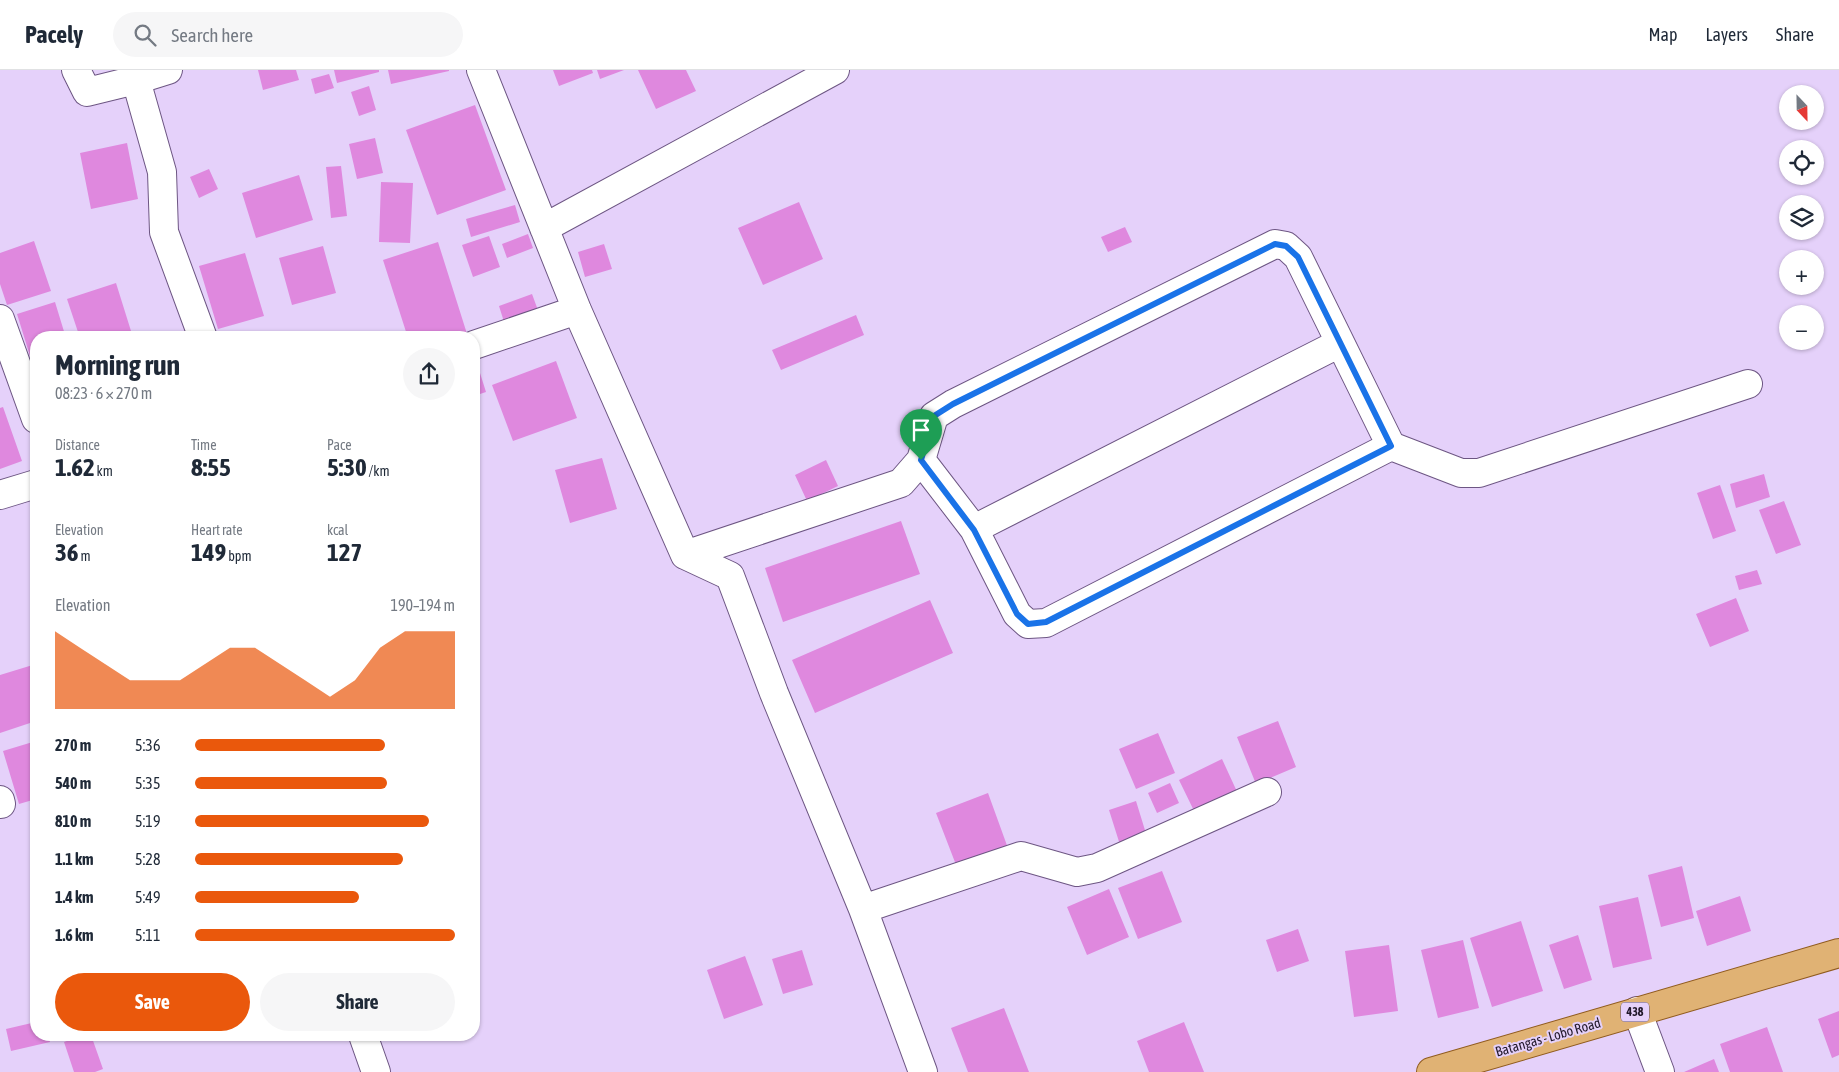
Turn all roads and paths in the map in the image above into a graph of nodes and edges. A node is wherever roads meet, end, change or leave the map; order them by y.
1 (76, 70) edge
2 (168, 70) edge
3 (481, 70) edge
4 (835, 70) edge
5 (136, 80) junction
6 (544, 228) junction
7 (577, 310) junction
8 (0, 318) edge
9 (200, 331) edge
10 (480, 343) edge
11 (1340, 343) junction
12 (1748, 384) dead end
13 (30, 402) edge
14 (1391, 446) junction
15 (921, 460) junction
16 (30, 486) edge
17 (0, 495) edge
18 (974, 530) junction
19 (685, 555) junction
20 (1267, 792) dead end
21 (864, 909) junction
22 (1839, 953) edge
23 (1637, 1011) junction
24 (365, 1041) edge
25 (376, 1072) edge
26 (923, 1072) edge
27 (1431, 1072) edge
28 (1660, 1072) edge

1 - 5 street
2 - 5 street
3 - 6 street
4 - 6 street
5 - 9 street
6 - 7 street
7 - 10 street
7 - 19 street
8 - 13 street
11 - 14 street
11 - 15 street
11 - 18 street
12 - 14 street
14 - 18 street
15 - 18 street
15 - 19 street
16 - 17 street
19 - 21 street
20 - 21 street
21 - 26 street
22 - 23 main road, Batangas - Lobo Road / 438
23 - 27 main road, Batangas - Lobo Road / 438
23 - 28 street
24 - 25 street

